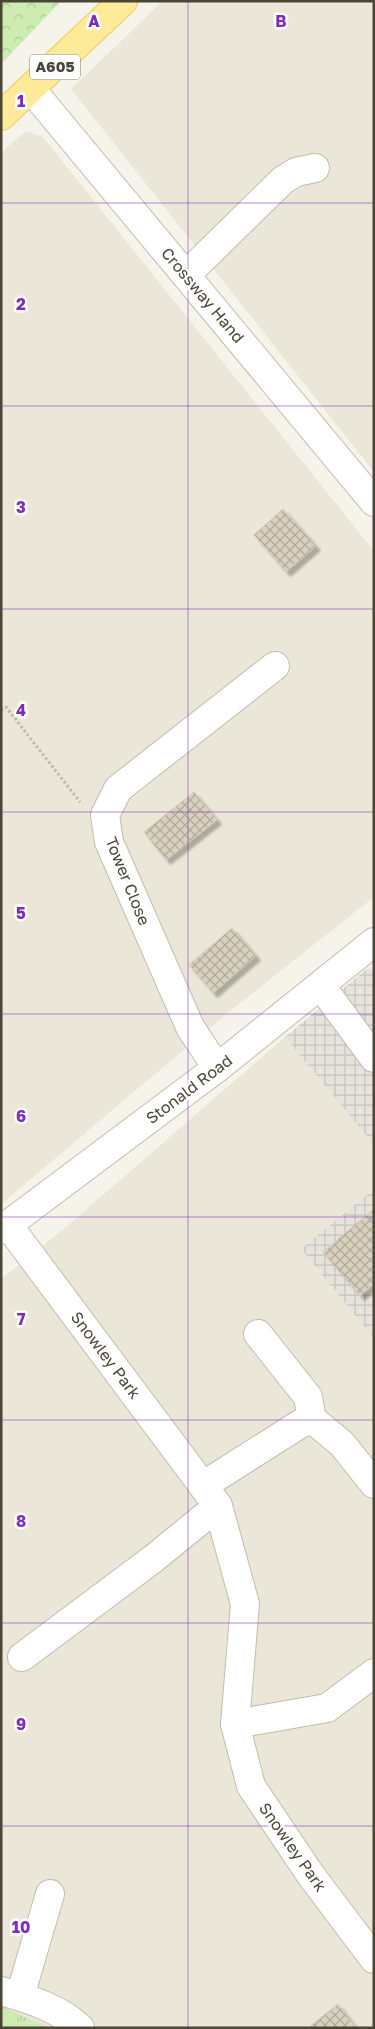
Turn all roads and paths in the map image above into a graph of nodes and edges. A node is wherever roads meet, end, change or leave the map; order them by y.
1 (123, 1) edge
2 (31, 90) junction
3 (1, 116) edge
4 (315, 168) dead end
5 (186, 274) junction
6 (374, 502) edge
7 (274, 666) dead end
8 (1, 710) edge
9 (104, 815) junction
10 (374, 942) edge
11 (321, 986) junction
12 (374, 1058) edge
13 (217, 1068) junction
14 (4, 1228) edge
15 (258, 1334) dead end
16 (312, 1419) junction
17 (374, 1484) edge
18 (211, 1496) junction
19 (22, 1657) dead end
20 (374, 1673) edge
21 (236, 1724) junction
22 (50, 1894) dead end
23 (374, 1959) edge
24 (11, 1994) edge
25 (80, 2028) edge

1 - 2 main road, A605
2 - 3 main road, A605
2 - 5 street, Crossway Hand
4 - 5 street
5 - 6 street, Crossway Hand
7 - 9 street, Tower Close
8 - 9 path
9 - 13 street, Tower Close
10 - 11 street, Stonald Road
11 - 12 street
11 - 13 street, Stonald Road
13 - 14 street, Stonald Road
14 - 18 street, Snowley Park
15 - 16 street
16 - 17 street
16 - 18 street
18 - 19 street
18 - 21 street, Snowley Park
20 - 21 street
21 - 23 street, Snowley Park
22 - 24 street
24 - 25 street

